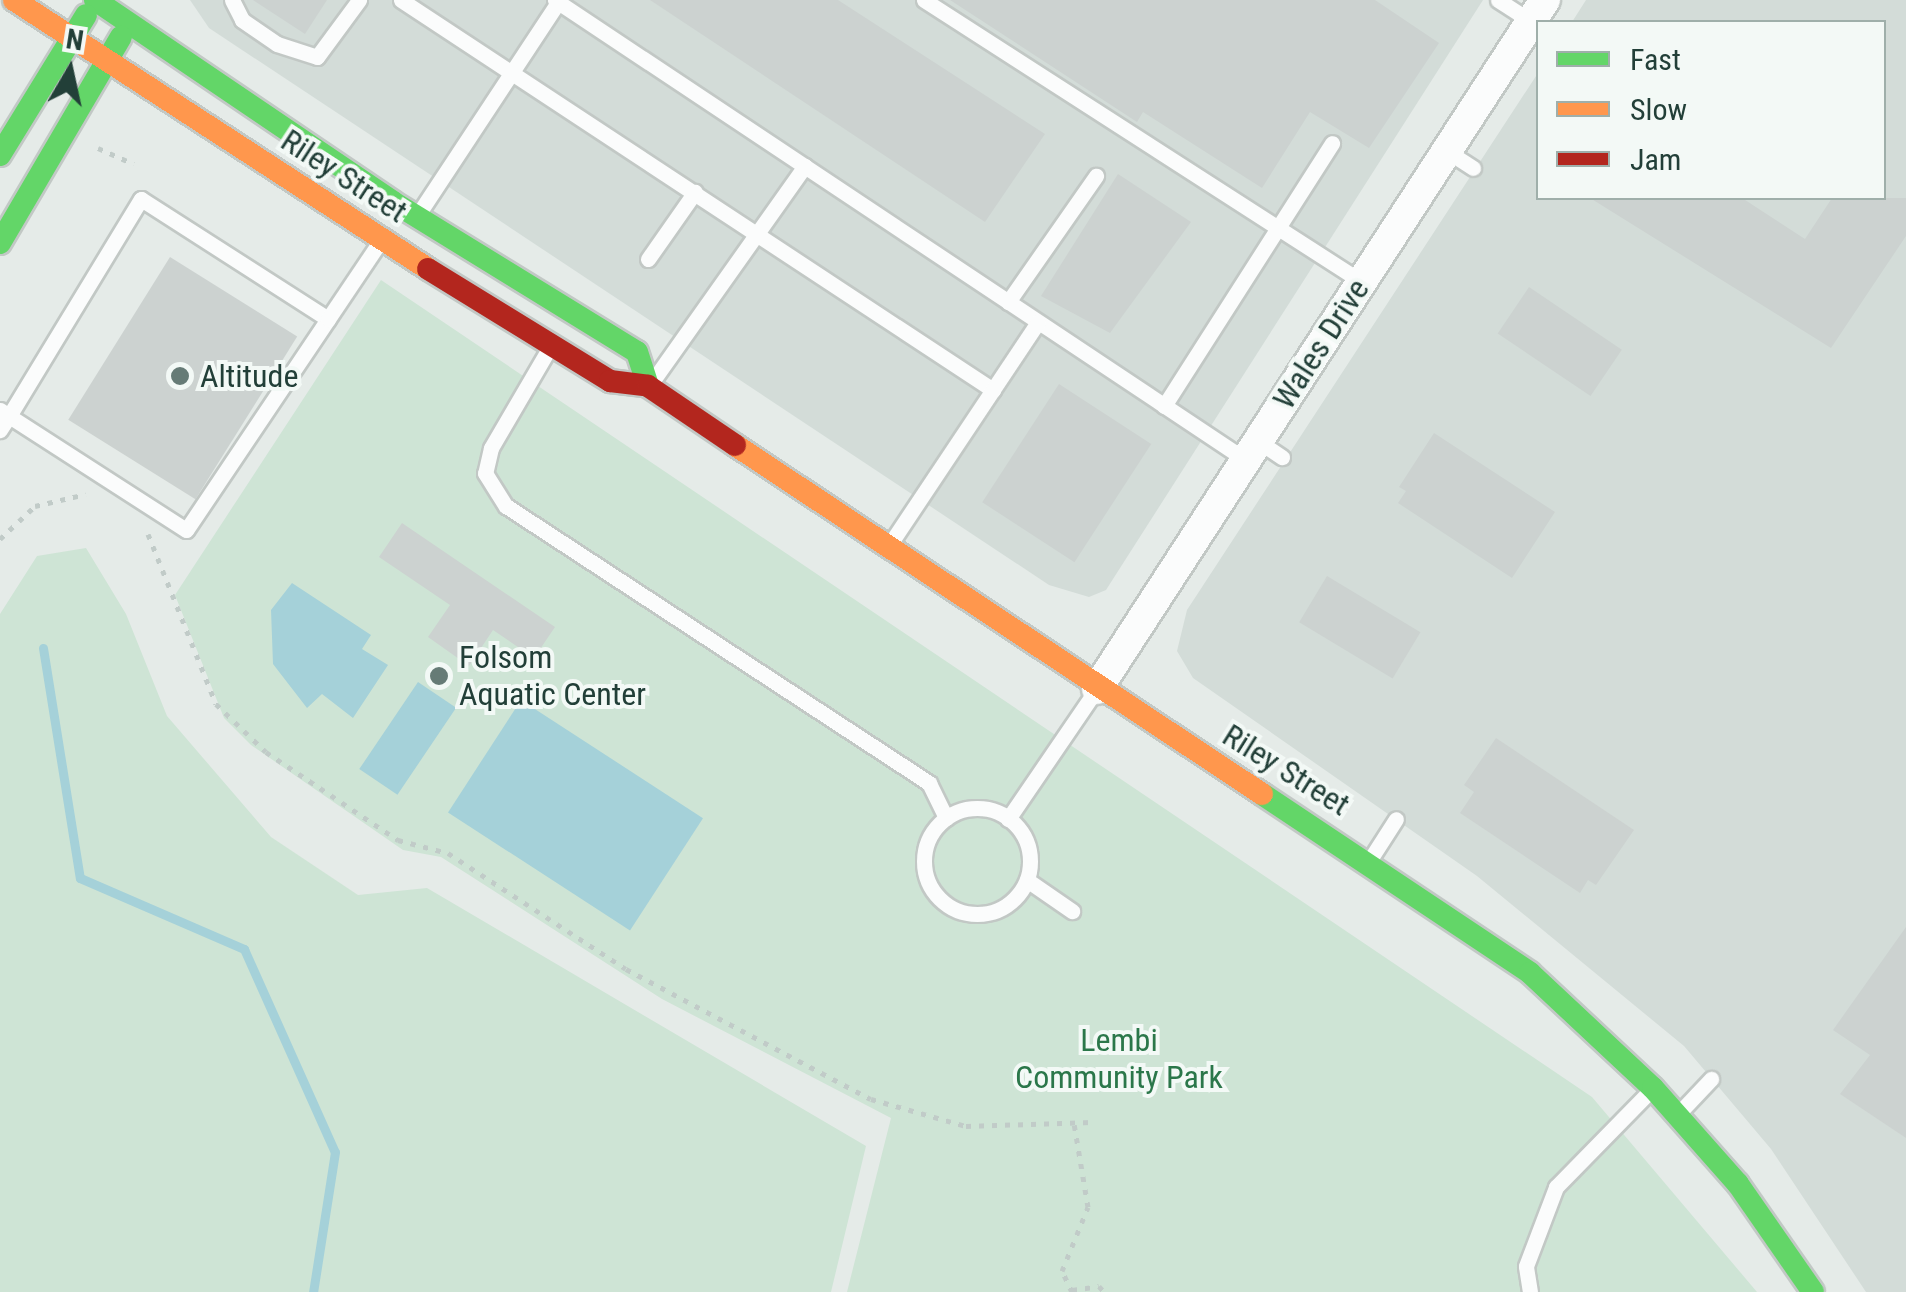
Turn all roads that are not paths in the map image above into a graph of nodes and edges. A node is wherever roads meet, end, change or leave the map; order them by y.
1 (14, 0) edge
2 (97, 0) edge
3 (130, 0) edge
4 (232, 0) edge
5 (359, 0) edge
6 (401, 0) edge
7 (924, 0) edge
8 (1498, 0) edge
9 (556, 1) edge
10 (1538, 16) edge
11 (127, 24) junction
12 (70, 36) junction
13 (108, 63) junction
14 (512, 72) junction
15 (1332, 142) dead end
16 (1446, 151) junction
17 (0, 155) edge
18 (805, 166) junction
19 (1473, 168) dead end
20 (1096, 176) dead end
21 (695, 192) junction
22 (416, 217) junction
23 (1278, 230) junction
24 (757, 233) junction
25 (381, 240) junction
26 (0, 243) edge
27 (648, 260) dead end
28 (1362, 282) junction
29 (1008, 302) junction
30 (328, 319) junction
31 (1038, 322) junction
32 (553, 342) junction
33 (648, 386) junction
34 (993, 390) junction
35 (1164, 406) junction
36 (3, 419) edge
37 (1262, 453) junction
38 (888, 547) junction
39 (1097, 689) junction
40 (946, 818) junction
41 (1008, 819) junction
42 (1396, 819) dead end
43 (1369, 861) junction
44 (1026, 880) junction
45 (1072, 911) dead end
46 (1711, 1079) dead end
47 (1653, 1088) junction
48 (1677, 1115) junction
49 (1530, 1292) edge
50 (1813, 1292) edge

1 - 12 main road, Riley Street
2 - 11 main road, Riley Street
2 - 12 main road
3 - 11 main road
4 - 5 lane
6 - 14 lane
7 - 23 lane
8 - 10 lane
9 - 14 lane
9 - 18 lane
10 - 16 street, Wales Drive
11 - 13 main road
11 - 22 main road, Riley Street
12 - 13 main road, Riley Street
12 - 17 main road
13 - 25 main road, Riley Street
13 - 26 main road
14 - 21 lane
14 - 22 lane
15 - 23 lane
16 - 19 lane
16 - 28 street, Wales Drive
18 - 24 lane
18 - 29 lane
20 - 29 lane
21 - 24 lane
21 - 27 lane
22 - 33 main road, Riley Street
23 - 28 lane
23 - 35 lane
24 - 33 lane
24 - 34 lane
25 - 30 lane
25 - 32 main road, Riley Street
28 - 37 street, Wales Drive
29 - 31 lane
30 - 36 lane
30 - 36 lane
31 - 34 lane
31 - 35 lane
32 - 33 main road, Riley Street
32 - 40 lane
33 - 38 main road, Riley Street
34 - 38 lane
35 - 37 lane
37 - 39 street, Wales Drive
38 - 39 main road, Riley Street
39 - 41 lane
39 - 43 main road, Riley Street
40 - 41 lane
40 - 44 lane
41 - 44 lane
42 - 43 lane
43 - 47 main road, Riley Street
44 - 45 lane
46 - 48 lane
47 - 48 main road, Riley Street
47 - 49 lane
48 - 50 main road, Riley Street

